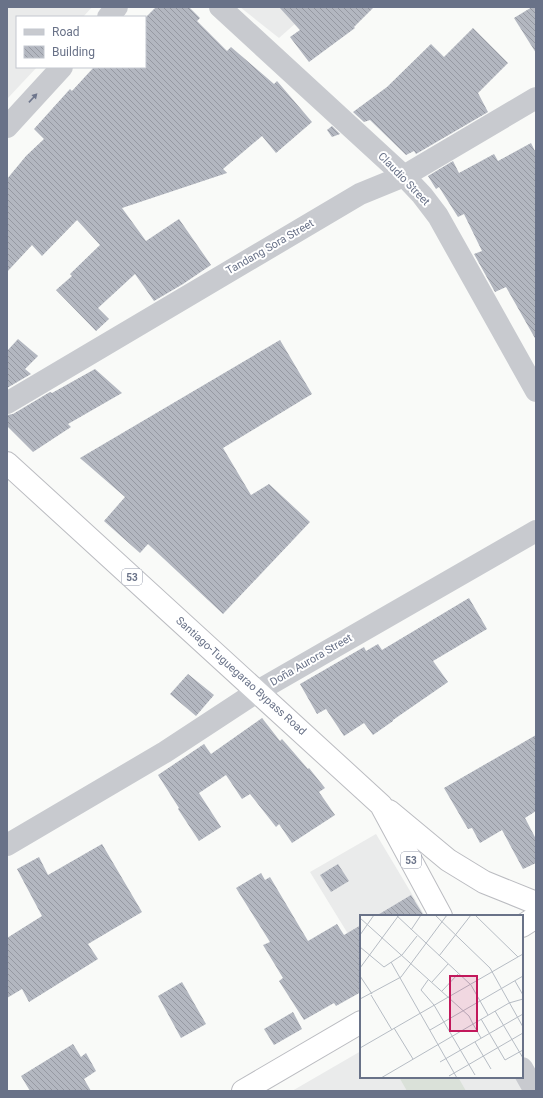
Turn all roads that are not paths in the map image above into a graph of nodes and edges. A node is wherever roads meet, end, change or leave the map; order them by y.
1 (117, 7) edge
2 (234, 11) edge
3 (109, 16) edge
4 (61, 68) edge
5 (536, 98) edge
6 (7, 127) edge
7 (404, 176) junction
8 (536, 391) edge
9 (7, 402) edge
10 (7, 463) edge
11 (536, 531) edge
12 (258, 691) junction
13 (381, 804) junction
14 (7, 845) edge
15 (536, 903) edge
16 (440, 915) edge
17 (536, 917) edge
18 (523, 925) edge
19 (360, 1023) edge
20 (523, 1070) edge
21 (243, 1091) edge
22 (536, 1091) edge

1 - 3 street
2 - 7 street, Claudio Street
6 -> 4 street
5 - 7 street, Tandang Sora Street
7 - 8 street, Claudio Street
7 - 9 street, Tandang Sora Street
10 - 12 highway, Santiago-Tuguegarao Bypass Road / 53
11 - 12 street, Doña Aurora Street
12 - 13 highway, Santiago-Tuguegarao Bypass Road / 53
12 - 14 street, Doña Aurora Street
13 - 15 highway
13 - 16 highway, Santiago-Tuguegarao Bypass Road / 53
17 - 18 highway
19 - 21 highway
20 - 22 street

